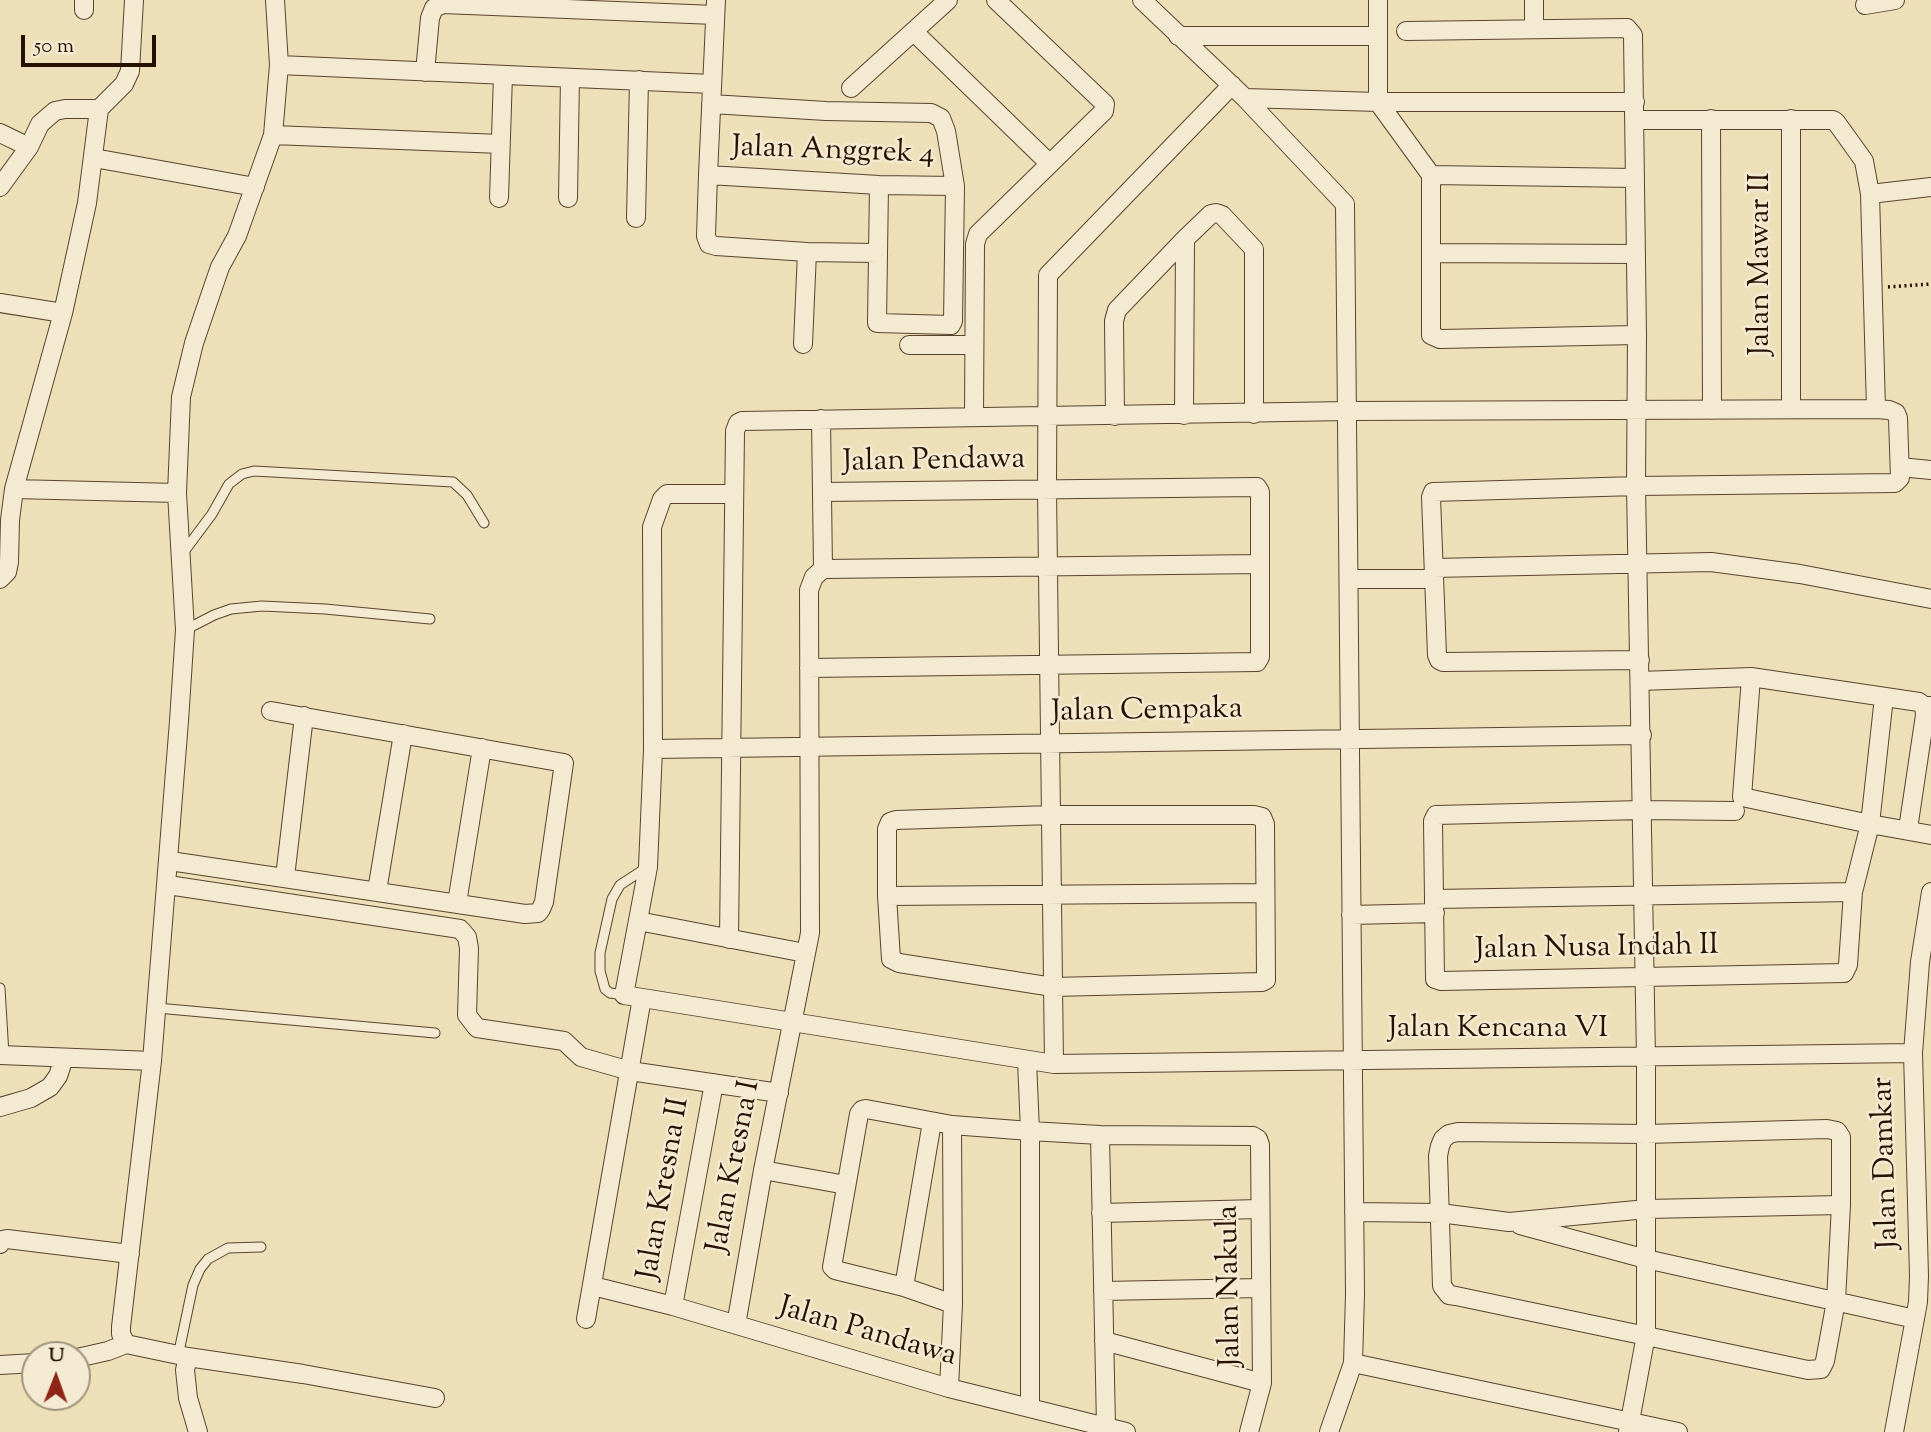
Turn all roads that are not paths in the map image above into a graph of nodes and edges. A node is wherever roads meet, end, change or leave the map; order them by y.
1 (134, 0) edge
2 (275, 0) edge
3 (948, 0) edge
4 (996, 0) edge
5 (1142, 0) edge
6 (1378, 0) edge
7 (1534, 0) edge
8 (1895, 0) edge
9 (1865, 5) dead end
10 (715, 7) edge
11 (1534, 29) junction
12 (1406, 31) dead end
13 (914, 32) junction
14 (1178, 36) junction
15 (1378, 36) junction
16 (279, 65) junction
17 (425, 72) junction
18 (503, 75) junction
19 (570, 78) junction
20 (639, 80) junction
21 (712, 84) junction
22 (851, 88) dead end
23 (1239, 92) junction
24 (1378, 102) junction
25 (711, 104) junction
26 (99, 110) junction
27 (1635, 111) junction
28 (1711, 119) junction
29 (1791, 120) junction
30 (0, 133) edge
31 (273, 135) junction
32 (501, 144) junction
33 (29, 147) junction
34 (94, 158) junction
35 (1049, 163) junction
36 (708, 175) junction
37 (1431, 176) junction
38 (1635, 178) junction
39 (879, 184) junction
40 (955, 186) junction
41 (0, 187) edge
42 (255, 187) junction
43 (1931, 187) edge
44 (1870, 194) junction
45 (499, 198) dead end
46 (568, 198) dead end
47 (636, 218) dead end
48 (1185, 239) junction
49 (807, 252) junction
50 (878, 253) junction
51 (1430, 253) junction
52 (1636, 254) junction
53 (0, 303) edge
54 (63, 313) junction
55 (1637, 335) junction
56 (803, 344) dead end
57 (909, 345) dead end
58 (974, 345) junction
59 (1791, 409) junction
60 (1876, 409) junction
61 (1712, 410) junction
62 (1347, 411) junction
63 (1637, 411) junction
64 (1254, 414) junction
65 (1184, 415) junction
66 (1047, 416) junction
67 (1115, 416) junction
68 (974, 417) junction
69 (821, 419) junction
70 (1900, 467) junction
71 (1931, 470) edge
72 (1636, 486) junction
73 (14, 489) junction
74 (1047, 489) junction
75 (822, 492) junction
76 (177, 493) junction
77 (733, 494) junction
78 (484, 523) dead end
79 (181, 554) junction
80 (1260, 564) junction
81 (1638, 564) junction
82 (1048, 566) junction
83 (823, 569) junction
84 (1434, 574) junction
85 (0, 579) edge
86 (1349, 579) junction
87 (1931, 599) edge
88 (430, 619) dead end
89 (185, 630) junction
90 (1640, 660) junction
91 (1049, 665) junction
92 (809, 668) junction
93 (1751, 677) junction
94 (1640, 681) junction
95 (1884, 697) junction
96 (1927, 706) edge
97 (271, 711) dead end
98 (304, 716) junction
99 (403, 734) junction
100 (1642, 735) junction
101 (1350, 738) junction
102 (1050, 742) junction
103 (810, 746) junction
104 (730, 747) junction
105 (482, 748) junction
106 (653, 749) junction
107 (1642, 810) junction
108 (1735, 811) dead end
109 (1051, 815) junction
110 (1870, 824) junction
111 (1908, 829) junction
112 (1931, 835) edge
113 (170, 861) junction
114 (648, 867) junction
115 (285, 877) junction
116 (168, 885) junction
117 (377, 891) junction
118 (1853, 892) junction
119 (1931, 892) edge
120 (1052, 893) junction
121 (1265, 893) junction
122 (1643, 896) junction
123 (887, 897) junction
124 (457, 903) junction
125 (1435, 906) junction
126 (1351, 915) junction
127 (638, 921) junction
128 (729, 939) junction
129 (805, 953) junction
130 (1645, 976) junction
131 (1053, 987) junction
132 (0, 988) edge
133 (624, 995) junction
134 (642, 998) junction
135 (157, 1008) junction
136 (1, 1017) edge
137 (793, 1021) junction
138 (435, 1033) dead end
139 (1913, 1053) junction
140 (2, 1055) edge
141 (64, 1058) junction
142 (1646, 1058) junction
143 (1027, 1060) junction
144 (1352, 1060) junction
145 (152, 1061) junction
146 (1054, 1064) junction
147 (630, 1071) junction
148 (714, 1083) junction
149 (779, 1093) junction
150 (0, 1107) edge
151 (932, 1122) junction
152 (952, 1125) junction
153 (1030, 1131) junction
154 (1646, 1134) junction
155 (1100, 1135) junction
156 (763, 1170) junction
157 (846, 1185) junction
158 (1841, 1205) junction
159 (1259, 1209) junction
160 (1647, 1209) junction
161 (1354, 1212) junction
162 (1101, 1213) junction
163 (1440, 1213) junction
164 (1509, 1222) junction
165 (0, 1244) edge
166 (261, 1247) dead end
167 (130, 1254) junction
168 (1646, 1259) junction
169 (593, 1286) junction
170 (904, 1287) junction
171 (1260, 1288) junction
172 (1103, 1291) junction
173 (1836, 1301) junction
174 (953, 1304) junction
175 (673, 1306) junction
176 (586, 1319) dead end
177 (1915, 1319) junction
178 (736, 1325) junction
179 (1646, 1335) junction
180 (1104, 1341) junction
181 (127, 1343) junction
182 (91, 1355) edge
183 (183, 1356) junction
184 (21, 1363) edge
185 (1353, 1363) junction
186 (0, 1364) edge
187 (1262, 1383) junction
188 (949, 1388) junction
189 (435, 1398) dead end
190 (1030, 1407) junction
191 (1106, 1426) junction
192 (1629, 1427) edge
193 (198, 1432) edge
194 (1126, 1432) edge
195 (1249, 1432) edge
196 (1329, 1432) edge
197 (1678, 1432) edge
198 (1894, 1432) edge

1 - 26 street
2 - 16 street
3 - 13 street
4 - 35 street
5 - 14 street
6 - 15 street
7 - 11 street
8 - 9 street
10 - 17 street
10 - 21 street
11 - 12 street
11 - 27 street
13 - 22 street
13 - 35 street
14 - 15 street
14 - 23 street
15 - 24 street
16 - 17 street
16 - 31 street
17 - 18 street
18 - 19 street
18 - 32 street
19 - 20 street
19 - 46 street
20 - 21 street
20 - 47 street
21 - 25 street
23 - 24 street
23 - 62 street
23 - 66 street
24 - 27 street
24 - 37 street
25 - 36 street
25 - 40 street
26 - 33 street
26 - 34 street
27 - 28 street
27 - 38 street
28 - 29 street
28 - 61 street
29 - 44 street
29 - 59 street, Jalan Mawar II
30 - 33 street
31 - 32 street
31 - 42 street
32 - 45 street
33 - 41 street
34 - 42 street
34 - 54 street
35 - 58 street
36 - 39 street, Jalan Anggrek 4
36 - 49 street
37 - 38 street
37 - 51 street
38 - 52 street
39 - 40 street, Jalan Anggrek 4
39 - 50 street
40 - 50 street
42 - 76 street
43 - 44 street
44 - 60 street
48 - 64 street
48 - 65 street
48 - 67 street
49 - 50 street
49 - 56 street
51 - 52 street
51 - 55 street
52 - 55 street
53 - 54 street
54 - 73 street
55 - 63 street
57 - 58 street
58 - 68 street
59 - 60 street
59 - 61 street
60 - 70 street
61 - 63 street
62 - 63 street
62 - 64 street
62 - 86 street
63 - 72 street
64 - 65 street
65 - 67 street
66 - 67 street
66 - 68 street
66 - 74 street
68 - 69 street
69 - 75 street, Jalan Pendawa
69 - 77 street
70 - 71 street
70 - 72 street
72 - 81 street
72 - 84 street
73 - 76 street
73 - 85 street
74 - 75 street, Jalan Pendawa
74 - 80 street, Jalan Pendawa
74 - 82 street
75 - 83 street, Jalan Pendawa
76 - 79 street
77 - 104 street
77 - 106 street
78 - 79 lane
79 - 89 street
80 - 82 street
80 - 91 street
81 - 84 street
81 - 87 street
81 - 90 street
82 - 83 street
82 - 91 street
83 - 92 street, Jalan Kresna I
84 - 86 street
84 - 90 street
86 - 101 street
88 - 89 lane
89 - 113 street
90 - 94 street
91 - 92 street
91 - 102 street
92 - 103 street, Jalan Kresna I
93 - 94 street
93 - 95 street
93 - 110 street
94 - 100 street
95 - 96 street
95 - 110 street
96 - 111 street
97 - 98 street
98 - 99 street
98 - 115 street
99 - 105 street
99 - 117 street
100 - 101 street, Jalan Cempaka
100 - 107 street
101 - 102 street, Jalan Cempaka
101 - 126 street
102 - 103 street, Jalan Cempaka
102 - 109 street
103 - 104 street, Jalan Cempaka
103 - 129 street, Jalan Kresna I
104 - 106 street, Jalan Cempaka
104 - 128 street
105 - 124 street
105 - 124 street
106 - 114 street
107 - 108 street, Jalan Nusa Indah II
107 - 122 street
107 - 125 street, Jalan Nusa Indah II
109 - 120 street
109 - 121 street
109 - 123 street
110 - 111 street
110 - 118 street
111 - 112 street
113 - 115 street
113 - 116 street
114 - 127 street
114 - 133 lane
115 - 117 street
116 - 135 street
116 - 147 street
117 - 124 street
118 - 122 street, Jalan Nusa Indah II
118 - 130 street, Jalan Nusa Indah II
119 - 139 street, Jalan Damkar
120 - 121 street
120 - 123 street
120 - 131 street
121 - 131 street
122 - 125 street, Jalan Nusa Indah II
122 - 130 street
123 - 131 street
125 - 126 street
125 - 130 street, Jalan Nusa Indah II
126 - 144 street
127 - 128 street
127 - 133 street
128 - 129 street
129 - 137 street, Jalan Kresna I
130 - 142 street
131 - 146 street
132 - 136 lane
133 - 134 street, Jalan Kencana VI
134 - 137 street, Jalan Kencana VI
134 - 147 street
135 - 138 lane
135 - 145 street
136 - 140 lane
137 - 143 street, Jalan Kencana VI
137 - 149 street, Jalan Kresna I
139 - 142 street, Jalan Kencana VI
139 - 177 street, Jalan Damkar
140 - 141 street
141 - 145 street
141 - 150 street
142 - 144 street, Jalan Kencana VI
142 - 154 street
143 - 146 street, Jalan Kencana VI
143 - 153 street
144 - 146 street, Jalan Kencana VI
144 - 161 street
145 - 167 street
147 - 148 street
147 - 169 street
148 - 149 street
148 - 175 street, Jalan Kresna II
149 - 156 street, Jalan Kresna I
151 - 152 street
151 - 157 street
151 - 170 street
152 - 153 street
152 - 174 street
153 - 155 street
153 - 190 street
154 - 158 street
154 - 160 street
154 - 163 street
155 - 159 street, Jalan Nakula
155 - 162 street
156 - 157 street
156 - 178 street, Jalan Kresna I
157 - 170 street
158 - 160 street
158 - 173 street
159 - 162 street
159 - 171 street, Jalan Nakula
160 - 164 street
160 - 168 street
161 - 163 street
161 - 185 street
162 - 172 street
163 - 164 street
163 - 179 street
164 - 168 street
165 - 167 street
166 - 183 lane
167 - 181 street
168 - 173 street
168 - 179 street
169 - 175 street, Jalan Pandawa
169 - 176 street
170 - 174 street
171 - 172 street
171 - 187 street, Jalan Nakula
172 - 180 street
173 - 177 street
173 - 179 street
174 - 188 street
175 - 178 street, Jalan Pandawa
177 - 198 street, Jalan Damkar
178 - 188 street, Jalan Pandawa
179 - 192 street
180 - 187 street
180 - 191 street
181 - 182 street
181 - 183 street
183 - 189 street
183 - 193 street
184 - 186 street
185 - 192 street
185 - 196 street
187 - 195 street, Jalan Nakula
188 - 190 street, Jalan Pandawa
190 - 191 street, Jalan Pandawa
191 - 194 street, Jalan Pandawa
192 - 197 street

